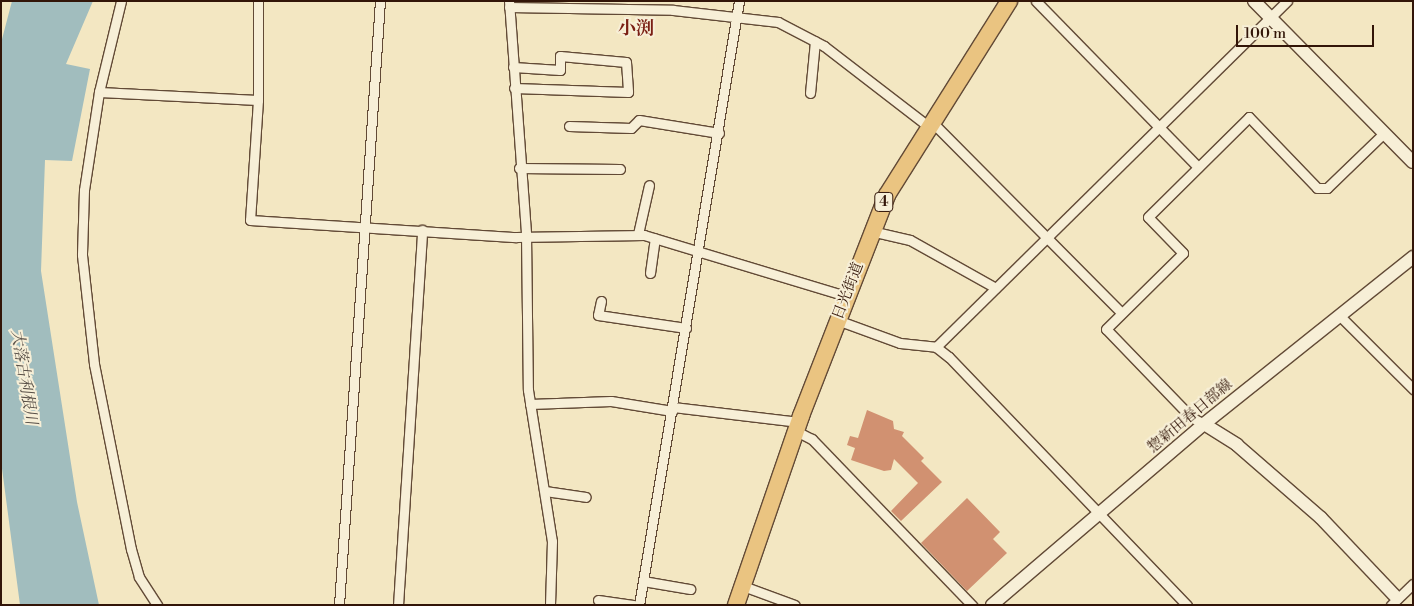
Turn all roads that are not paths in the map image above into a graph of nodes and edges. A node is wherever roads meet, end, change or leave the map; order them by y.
1 (121, 1) edge
2 (258, 1) edge
3 (380, 1) edge
4 (739, 1) edge
5 (1009, 1) edge
6 (1036, 1) edge
7 (1254, 1) edge
8 (1287, 1) edge
9 (509, 4) edge
10 (674, 6) edge
11 (739, 18) junction
12 (1270, 18) junction
13 (815, 41) junction
14 (513, 67) junction
15 (514, 88) junction
16 (99, 92) junction
17 (810, 93) dead end
18 (258, 100) junction
19 (930, 124) junction
20 (569, 126) dead end
21 (1159, 126) junction
22 (719, 133) junction
23 (1384, 133) junction
24 (1413, 162) edge
25 (1198, 167) junction
26 (519, 168) junction
27 (620, 169) dead end
28 (650, 185) dead end
29 (366, 229) junction
30 (422, 230) junction
31 (871, 231) junction
32 (526, 234) junction
33 (638, 234) junction
34 (1048, 237) junction
35 (655, 238) junction
36 (699, 251) junction
37 (1413, 257) edge
38 (650, 273) dead end
39 (996, 288) junction
40 (846, 296) junction
41 (602, 301) dead end
42 (1122, 313) junction
43 (1339, 315) junction
44 (837, 320) junction
45 (686, 328) junction
46 (936, 347) junction
47 (1413, 389) edge
48 (530, 404) junction
49 (672, 409) junction
50 (1204, 424) junction
51 (797, 426) junction
52 (545, 491) junction
53 (586, 497) dead end
54 (1098, 513) junction
55 (643, 581) junction
56 (1413, 584) edge
57 (742, 586) junction
58 (690, 589) dead end
59 (598, 600) dead end
60 (1398, 603) edge
61 (157, 605) edge
62 (339, 605) edge
63 (398, 605) edge
64 (550, 605) edge
65 (634, 605) edge
66 (639, 605) edge
67 (736, 605) edge
68 (794, 605) edge
69 (972, 605) edge
70 (992, 605) edge
71 (1188, 605) edge

1 - 16 street
2 - 18 street
3 - 29 street
4 - 11 street
5 - 19 highway, 日光街道 / 4
6 - 21 street
7 - 12 main road
8 - 12 street
9 - 10 street
9 - 14 street
10 - 11 street
11 - 13 street
11 - 22 street
12 - 21 street
12 - 23 main road
13 - 17 street
13 - 19 street
14 - 15 street
14 - 15 street
15 - 26 street
16 - 18 street
16 - 61 street
18 - 29 street
19 - 31 highway, 日光街道 / 4
19 - 34 street
20 - 22 street
21 - 25 street
21 - 34 street
22 - 36 street
23 - 24 main road
23 - 25 street
25 - 42 street
26 - 27 street
26 - 32 street
28 - 33 street
29 - 30 street
29 - 62 street
30 - 32 street
30 - 63 street
31 - 39 street
31 - 40 highway, 日光街道 / 4
32 - 33 street
32 - 48 street
33 - 35 street
34 - 39 street
34 - 42 street
35 - 36 street
35 - 38 street
36 - 40 street
36 - 45 street
37 - 43 main road, 惣新田春日部線
39 - 46 street
40 - 44 highway, 日光街道 / 4
41 - 45 street
42 - 50 street
43 - 47 street
43 - 50 main road, 惣新田春日部線
44 - 46 street
44 - 51 highway, 日光街道 / 4
45 - 49 street
46 - 54 street
48 - 49 street
48 - 52 street
49 - 51 street
49 - 55 street
50 - 54 main road, 惣新田春日部線
50 - 60 main road
51 - 57 highway, 日光街道 / 4
51 - 69 street
52 - 53 street
52 - 64 street
54 - 70 main road, 惣新田春日部線
54 - 71 street
55 - 58 street
55 - 66 street
56 - 60 street
57 - 67 highway, 日光街道 / 4
57 - 68 street
59 - 65 street

